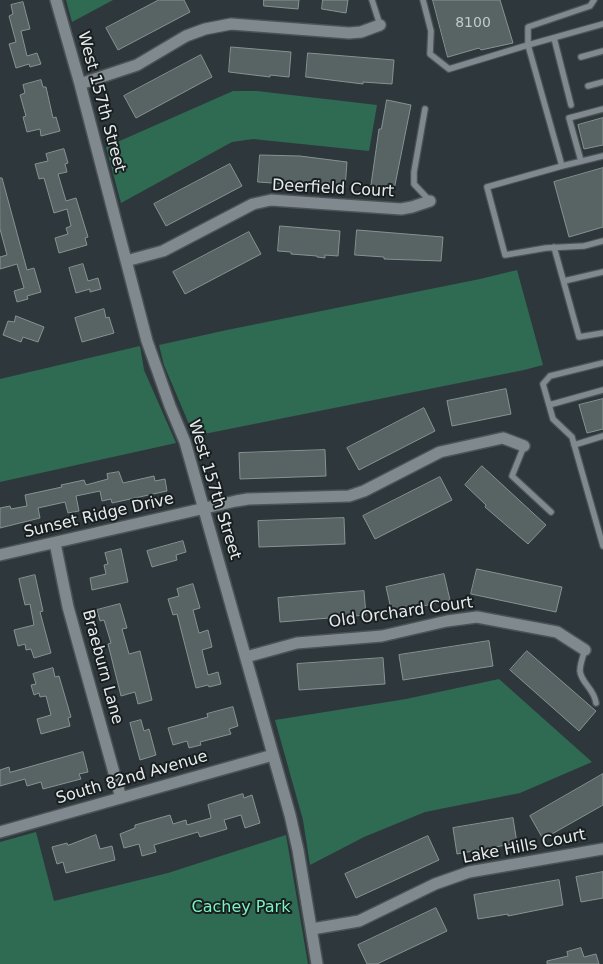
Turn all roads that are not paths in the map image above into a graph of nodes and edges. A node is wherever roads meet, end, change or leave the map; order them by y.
1 (56, 0) edge
2 (372, 0) edge
3 (423, 0) edge
4 (594, 0) edge
5 (603, 24) edge
6 (380, 25) joint
7 (554, 38) junction
8 (528, 45) junction
9 (603, 51) edge
10 (581, 57) dead end
11 (603, 82) edge
12 (80, 84) junction
13 (588, 86) dead end
14 (571, 105) dead end
15 (425, 109) dead end
16 (603, 109) edge
17 (603, 156) edge
18 (581, 161) junction
19 (562, 166) junction
20 (430, 200) joint
21 (603, 241) edge
22 (554, 247) junction
23 (126, 261) junction
24 (603, 272) edge
25 (564, 281) junction
26 (603, 333) edge
27 (603, 363) edge
28 (603, 390) edge
29 (549, 405) junction
30 (603, 436) edge
31 (574, 445) junction
32 (524, 446) joint
33 (205, 509) junction
34 (551, 512) dead end
35 (55, 543) junction
36 (603, 546) edge
37 (0, 555) edge
38 (585, 650) joint
39 (246, 657) junction
40 (596, 703) dead end
41 (273, 754) junction
42 (121, 798) junction
43 (0, 832) edge
44 (603, 849) edge
45 (312, 929) junction
46 (317, 964) edge

1 - 12 street, West 157th Street
2 - 6 lane
3 - 8 lane
4 - 8 lane
5 - 7 lane
6 - 12 street
7 - 8 lane
7 - 14 lane
8 - 19 lane
9 - 10 lane
11 - 13 lane
12 - 23 street, West 157th Street
15 - 20 lane
16 - 18 lane
17 - 18 lane
18 - 19 lane
19 - 22 lane
20 - 23 street, Deerfield Court
21 - 22 lane
22 - 25 lane
23 - 33 street, West 157th Street
24 - 25 lane
25 - 26 lane
27 - 29 lane
28 - 29 lane
29 - 31 lane
30 - 31 lane
31 - 36 lane
32 - 33 street, Sunset Ridge Drive
32 - 34 lane
33 - 35 street, Sunset Ridge Drive
33 - 39 street, West 157th Street
35 - 37 street, Sunset Ridge Drive
35 - 42 street, Braeburn Lane
38 - 39 street, Old Orchard Court
38 - 40 lane
39 - 41 street, West 157th Street
41 - 42 street, South 82nd Avenue
41 - 45 street, West 157th Street
42 - 43 street, South 82nd Avenue
44 - 45 street, Lake Hills Court
45 - 46 street, West 157th Street

